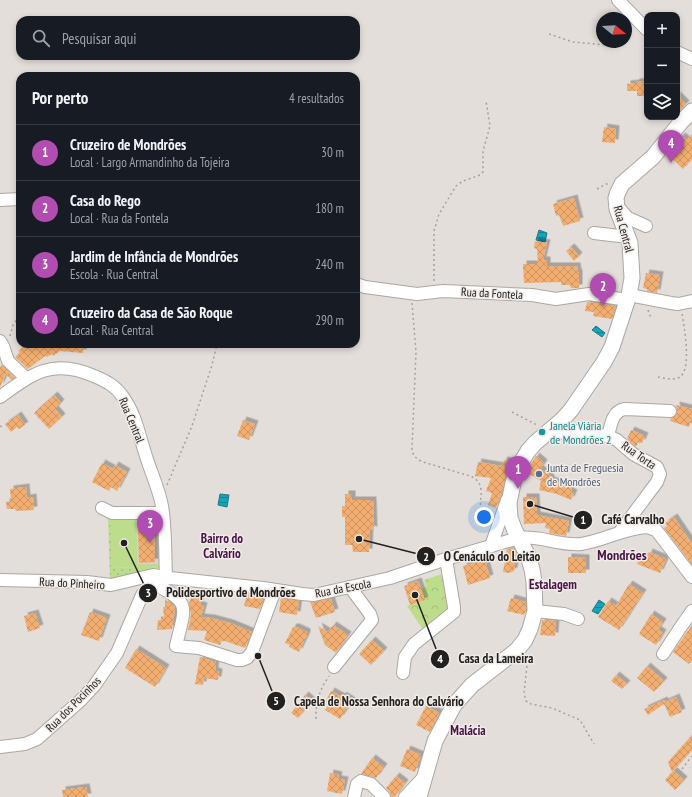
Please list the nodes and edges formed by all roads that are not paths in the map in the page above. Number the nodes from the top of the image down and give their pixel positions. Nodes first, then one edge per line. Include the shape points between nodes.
1 (618, 0) edge
2 (644, 27) edge
3 (680, 53) edge
4 (692, 59) edge
5 (692, 111) edge
6 (16, 199) edge
7 (0, 200) edge
8 (616, 205) junction
9 (646, 226) dead end
10 (594, 233) dead end
11 (628, 237) junction
12 (360, 285) edge
13 (628, 297) junction
14 (686, 302) edge
15 (2, 345) edge
16 (26, 378) junction
17 (0, 397) edge
18 (670, 411) dead end
19 (546, 434) junction
20 (608, 436) junction
21 (513, 483) junction
22 (102, 508) dead end
23 (162, 512) junction
24 (619, 534) junction
25 (519, 538) junction
26 (491, 546) junction
27 (446, 559) junction
28 (692, 577) edge
29 (166, 579) junction
30 (0, 580) edge
31 (152, 583) junction
32 (350, 587) junction
33 (275, 590) junction
34 (535, 611) junction
35 (692, 611) edge
36 (578, 619) dead end
37 (663, 654) dead end
38 (334, 667) road end
39 (403, 673) dead end
40 (0, 747) edge
41 (424, 777) junction
42 (354, 797) edge
43 (384, 797) edge
44 (405, 797) edge
45 (419, 797) edge

1 - 2 street
3 - 4 street
5 - 8 main road, Rua Central via 653,157 622,184
6 - 7 street
8 - 9 street via 628,218
8 - 11 main road, Rua Central
10 - 11 street
11 - 13 main road, Rua Central via 632,278
12 - 13 street, Rua da Fontela via 421,294 434,291 532,295 556,299 589,294
13 - 14 street, Rua da Fontela via 667,303
13 - 19 main road, Rua Central via 608,357 566,417
15 - 16 street via 8,361
16 - 17 street, Rua Central
16 - 23 street, Rua Central via 42,371 70,368 105,381 116,388 126,401 135,421 161,501
18 - 20 street via 622,409 614,415
19 - 20 street, Rua Torta via 579,431
19 - 21 main road, Rua Central via 525,455
20 - 24 street, Rua Torta via 655,466 660,472 657,482
21 - 25 main road via 509,513
21 - 26 street
22 - 23 street via 112,513
23 - 29 street, Rua Central
24 - 25 street via 576,544
24 - 28 street via 644,527 656,530
25 - 26 street, Rua da Escola
25 - 34 main road via 532,569
26 - 27 street, Rua da Escola
27 - 32 street, Rua da Escola via 390,578
27 - 39 street via 454,612 414,644 405,657
29 - 30 street, Rua do Pinheiro via 155,575 111,585
29 - 31 street
29 - 33 street, Rua da Escola via 189,579
31 - 33 street via 173,594 183,605 176,646 199,648 240,660 247,658 252,652
31 - 40 street, Rua dos Pocinhos via 139,600 116,653 94,686 37,739 26,744
32 - 33 street, Rua da Escola via 310,595
32 - 38 street via 372,620
34 - 36 street via 564,614
34 - 41 main road via 526,636 517,650 472,685 454,705 437,736
35 - 37 street
41 - 44 street
41 - 45 main road
42 - 43 street via 357,784 361,781 371,784

